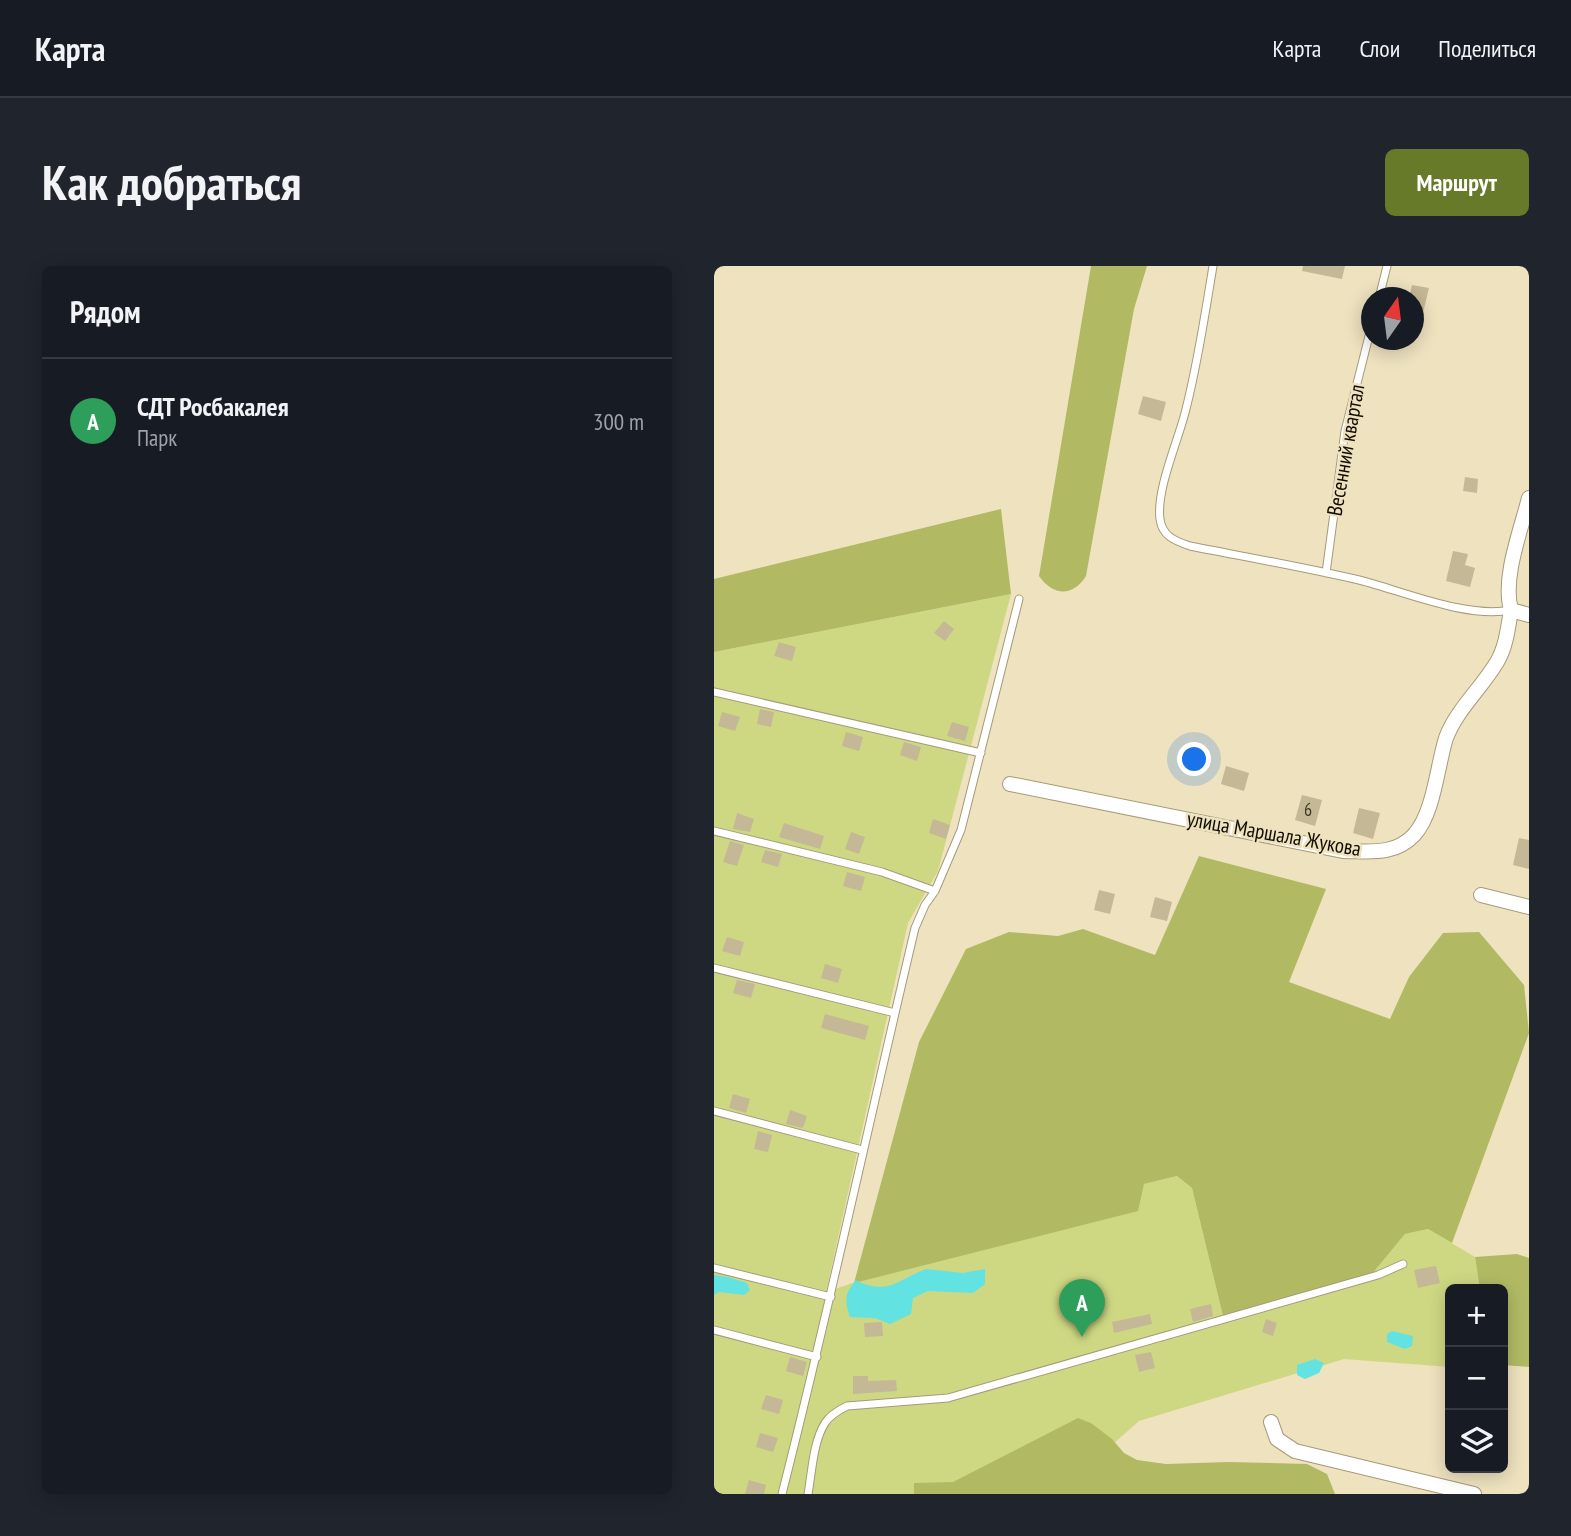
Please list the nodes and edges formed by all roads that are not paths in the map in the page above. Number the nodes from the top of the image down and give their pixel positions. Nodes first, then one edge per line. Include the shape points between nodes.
1 (1213, 266) edge
2 (1387, 266) edge
3 (1382, 287) edge
4 (1365, 350) edge
5 (1529, 498) edge
6 (1326, 573) junction
7 (1019, 599) dead end
8 (1511, 610) junction
9 (1529, 615) edge
10 (714, 692) edge
11 (981, 753) junction
12 (1010, 784) dead end
13 (714, 831) edge
14 (935, 891) junction
15 (1481, 895) dead end
16 (1529, 907) edge
17 (714, 968) edge
18 (895, 1013) junction
19 (714, 1111) edge
20 (862, 1150) junction
21 (1403, 1264) dead end
22 (714, 1268) edge
23 (831, 1297) junction
24 (714, 1330) edge
25 (817, 1357) junction
26 (1271, 1422) dead end
27 (782, 1494) edge
28 (808, 1494) edge
29 (1474, 1494) edge

1 - 6 lane via 1191,388 1161,499 1163,530 1173,540 1190,545
2 - 3 lane
4 - 6 lane, Весенний квартал via 1345,431
5 - 8 street, улица Маршала Жукова via 1513,566 1508,598
6 - 8 lane via 1462,608 1496,613
7 - 11 lane
8 - 9 street
8 - 12 street, улица Маршала Жукова via 1498,661 1447,737 1426,814 1413,835 1390,852 1343,851
10 - 11 lane
11 - 14 lane via 961,830
13 - 14 lane via 882,872
14 - 18 lane via 915,928
15 - 16 street
17 - 18 lane
18 - 20 lane
19 - 20 lane
20 - 23 lane
21 - 28 lane via 948,1398 847,1406 825,1423
22 - 23 lane
23 - 25 lane
24 - 25 lane
25 - 27 lane
26 - 29 street via 1277,1439 1295,1451

